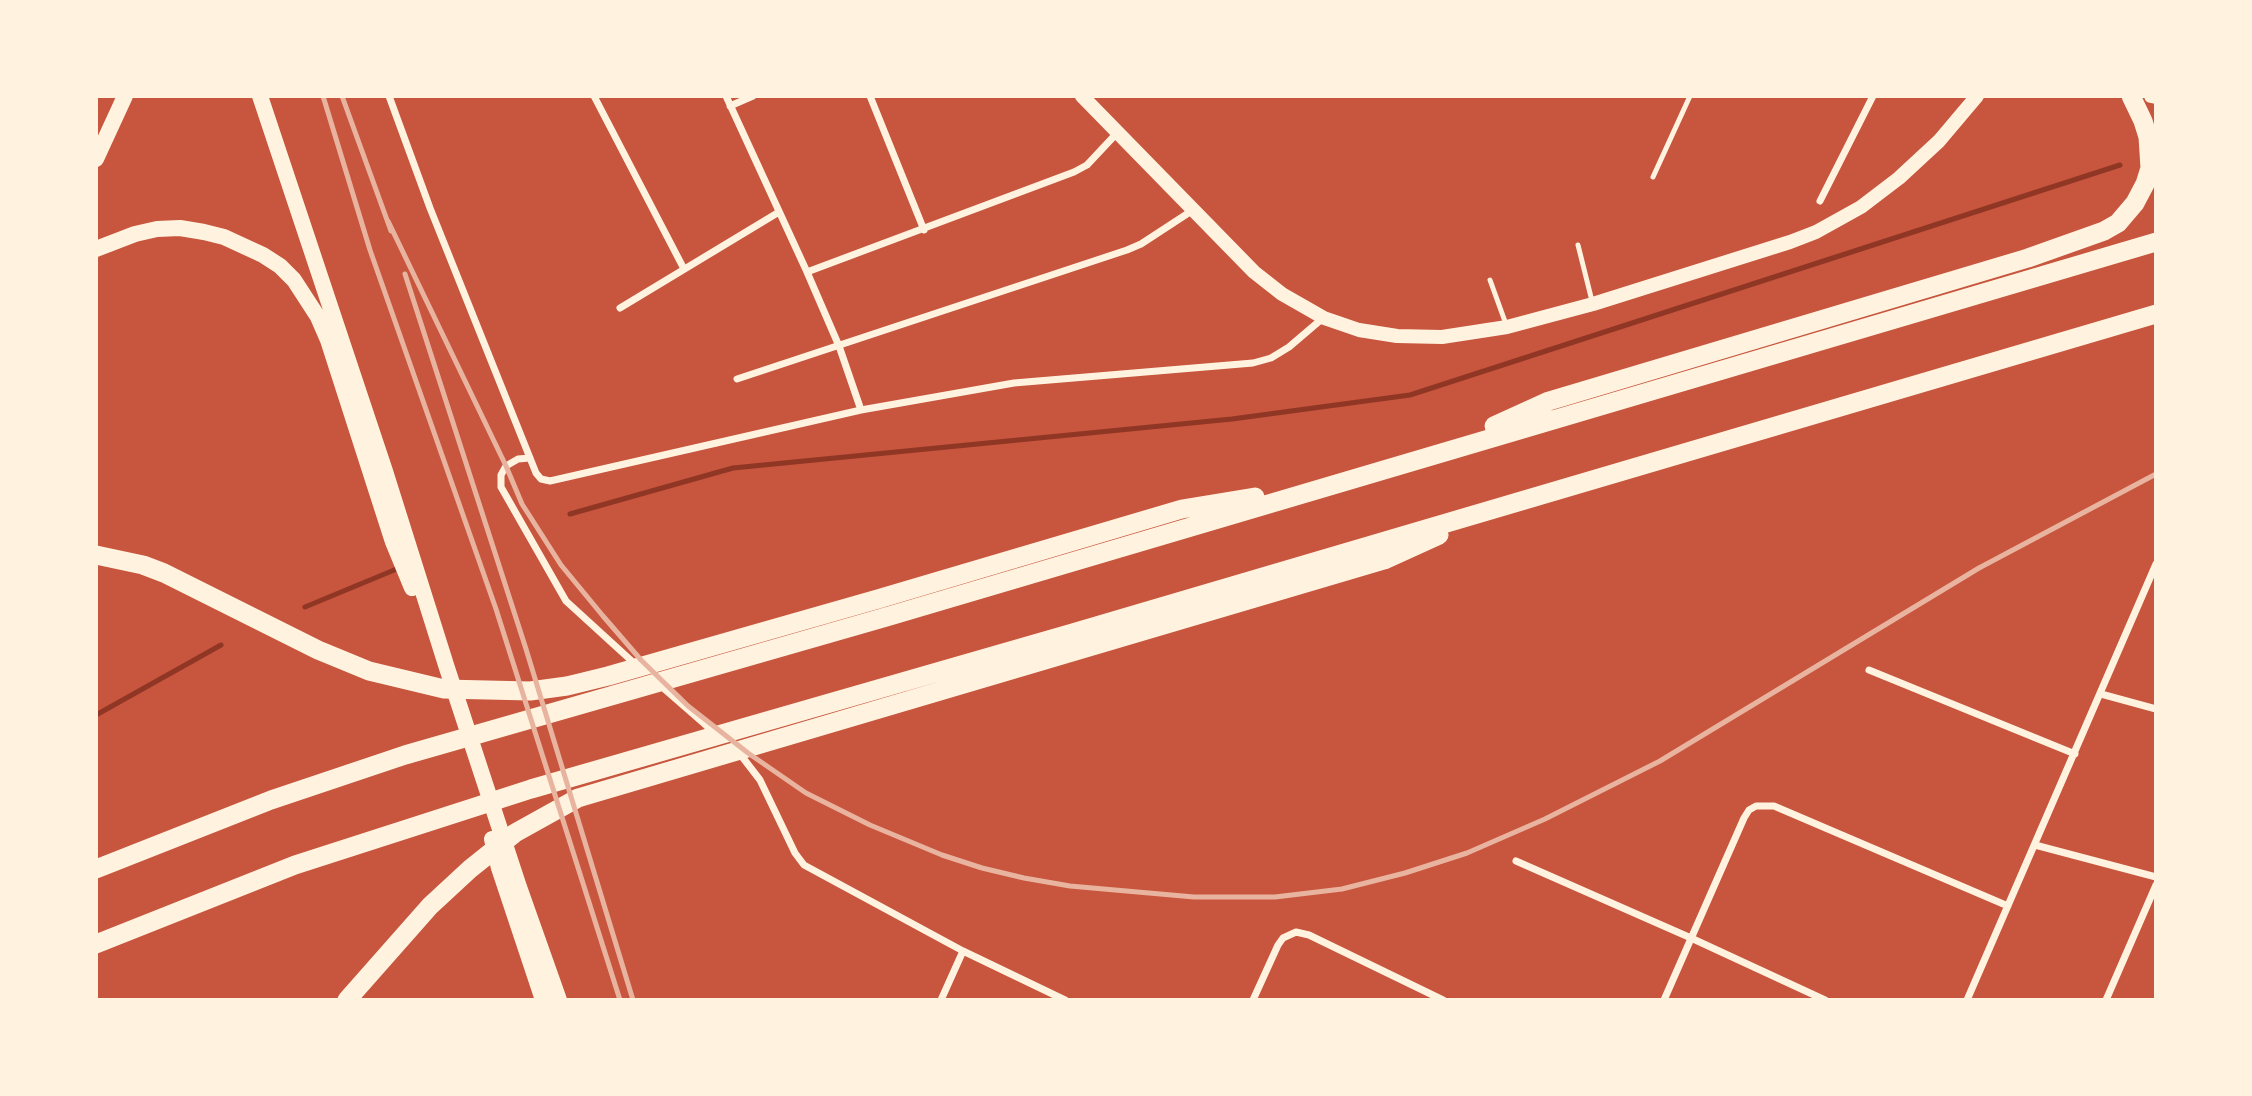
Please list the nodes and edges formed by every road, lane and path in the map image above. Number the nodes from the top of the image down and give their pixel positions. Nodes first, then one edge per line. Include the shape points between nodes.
1 (125, 96) edge
2 (260, 96) edge
3 (389, 96) edge
4 (594, 96) edge
5 (726, 96) edge
6 (753, 96) edge
7 (870, 96) edge
8 (1082, 96) edge
9 (1690, 96) edge
10 (1872, 96) edge
11 (1977, 96) edge
12 (2131, 96) edge
13 (2151, 96) edge
14 (2156, 97) edge
15 (730, 106) junction
16 (1117, 133) junction
17 (96, 159) edge
18 (1653, 177) dead end
19 (1820, 201) dead end
20 (1193, 210) junction
21 (779, 212) junction
22 (923, 230) junction
23 (2156, 242) edge
24 (1578, 244) dead end
25 (96, 249) edge
26 (684, 269) junction
27 (807, 272) junction
28 (1490, 280) dead end
29 (1593, 304) junction
30 (620, 308) dead end
31 (2156, 314) edge
32 (1324, 318) junction
33 (1507, 327) junction
34 (839, 346) junction
35 (737, 379) dead end
36 (861, 410) junction
37 (530, 458) junction
38 (1423, 458) junction
39 (96, 555) edge
40 (2156, 564) edge
41 (2154, 574) edge
42 (709, 658) junction
43 (447, 667) junction
44 (1869, 670) dead end
45 (2101, 694) junction
46 (2156, 709) edge
47 (462, 713) junction
48 (811, 719) junction
49 (2075, 754) junction
50 (2035, 845) junction
51 (1516, 861) dead end
52 (96, 869) edge
53 (2156, 877) edge
54 (2156, 885) edge
55 (2008, 906) junction
56 (1692, 938) junction
57 (96, 944) edge
58 (963, 951) junction
59 (347, 1000) edge
60 (544, 1000) edge
61 (559, 1000) edge
62 (941, 1000) edge
63 (1065, 1000) edge
64 (1253, 1000) edge
65 (1443, 1000) edge
66 (1664, 1000) edge
67 (1825, 1000) edge
68 (1967, 1000) edge
69 (2106, 1000) edge

1 - 17 main road
2 - 43 main road
3 - 37 street
4 - 26 street
5 - 15 street
6 - 15 street
7 - 22 street
8 - 16 main road
9 - 18 lane
10 - 19 street
11 - 29 main road via 1899,178 1840,219 1790,242
12 - 38 highway via 2148,137 2150,168 2135,203 2104,231 2028,258 1549,401
13 - 14 main road
15 - 21 street
16 - 20 main road
16 - 22 street via 1087,165 1074,172
20 - 32 main road via 1254,272 1282,295
20 - 34 street via 1127,250
21 - 26 street
21 - 27 street
22 - 27 street
23 - 38 highway
24 - 29 lane
25 - 43 main road via 135,234 180,228 225,237 263,255 294,280 328,340 393,542
26 - 30 street
27 - 34 street
28 - 33 lane
29 - 33 main road
31 - 48 highway via 1500,507 1384,560
32 - 33 main road via 1397,336 1442,337
32 - 36 street via 1289,347 1253,363 1014,383
34 - 35 street
34 - 36 street
36 - 37 street via 550,481 541,479
37 - 58 street via 506,466 501,487 566,601 750,765 804,865
38 - 42 highway
39 - 42 highway via 164,573 318,650 369,670 444,689 530,691
40 - 41 street
41 - 45 street
42 - 52 highway via 271,800
43 - 47 main road
44 - 49 street
45 - 46 street
45 - 49 street
47 - 60 main road via 499,868
47 - 61 main road
48 - 57 highway via 531,789 425,822 295,865
48 - 59 highway via 567,803 515,833 430,906
49 - 50 street
50 - 53 street
50 - 55 street
51 - 56 street
54 - 69 street
55 - 56 street via 1765,804 1749,810 1744,818
55 - 68 street
56 - 66 street
56 - 67 street
58 - 62 street
58 - 63 street
64 - 65 street via 1283,938 1296,932

